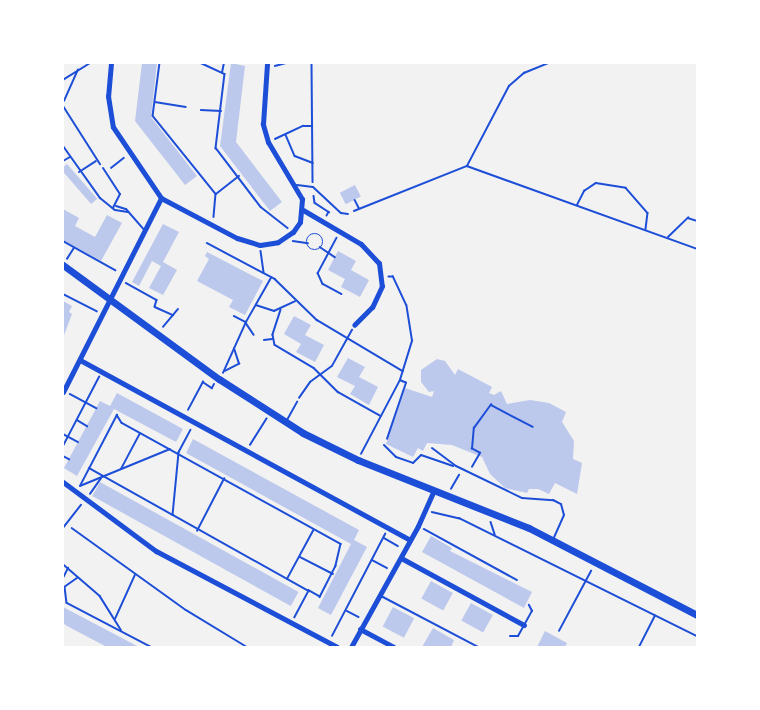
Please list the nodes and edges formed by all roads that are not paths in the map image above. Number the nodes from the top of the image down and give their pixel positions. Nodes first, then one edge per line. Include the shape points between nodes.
1 (111, 63) edge
2 (267, 64) edge
3 (63, 104) edge
4 (63, 146) edge
5 (70, 158) junction
6 (63, 161) edge
7 (103, 168) dead end
8 (79, 172) junction
9 (297, 186) junction
10 (161, 198) junction
11 (114, 208) junction
12 (303, 210) junction
13 (348, 214) road end
14 (145, 231) junction
15 (63, 265) edge
16 (111, 299) junction
17 (354, 325) road end
18 (80, 360) junction
19 (63, 391) edge
20 (297, 402) dead end
21 (286, 423) junction
22 (384, 445) road end
23 (432, 448) dead end
24 (456, 466) junction
25 (63, 482) edge
26 (434, 490) junction
27 (410, 540) junction
28 (553, 540) junction
29 (401, 558) junction
30 (378, 594) junction
31 (529, 605) dead end
32 (697, 615) edge
33 (524, 625) junction
34 (360, 629) junction
35 (510, 636) dead end
36 (337, 647) edge
37 (351, 647) edge
38 (394, 647) edge
39 (478, 647) edge

1 - 10 street via 108,96 112,127
2 - 9 street via 262,110 268,142
3 - 8 lane via 98,162
4 - 5 lane
5 - 6 lane
5 - 8 lane
7 - 11 lane via 120,194
8 - 11 lane
9 - 12 street
9 - 13 lane via 313,187 341,213
10 - 12 street via 260,245 291,234
10 - 14 street
11 - 14 lane via 117,205 129,212
12 - 17 street via 371,252 383,278 372,307
14 - 16 street
15 - 16 street
16 - 18 street
16 - 21 street
18 - 19 street
18 - 27 street
20 - 21 lane
21 - 26 street via 358,460
22 - 24 lane via 396,457 413,463 421,455
23 - 24 lane
24 - 28 lane via 522,498 561,504 564,515
25 - 36 street via 156,551
26 - 27 street
26 - 28 street
27 - 29 street
28 - 32 street
29 - 30 street
29 - 33 street
30 - 34 street
30 - 39 lane
31 - 33 lane via 532,611
33 - 35 lane via 518,636
34 - 37 street
34 - 38 street

